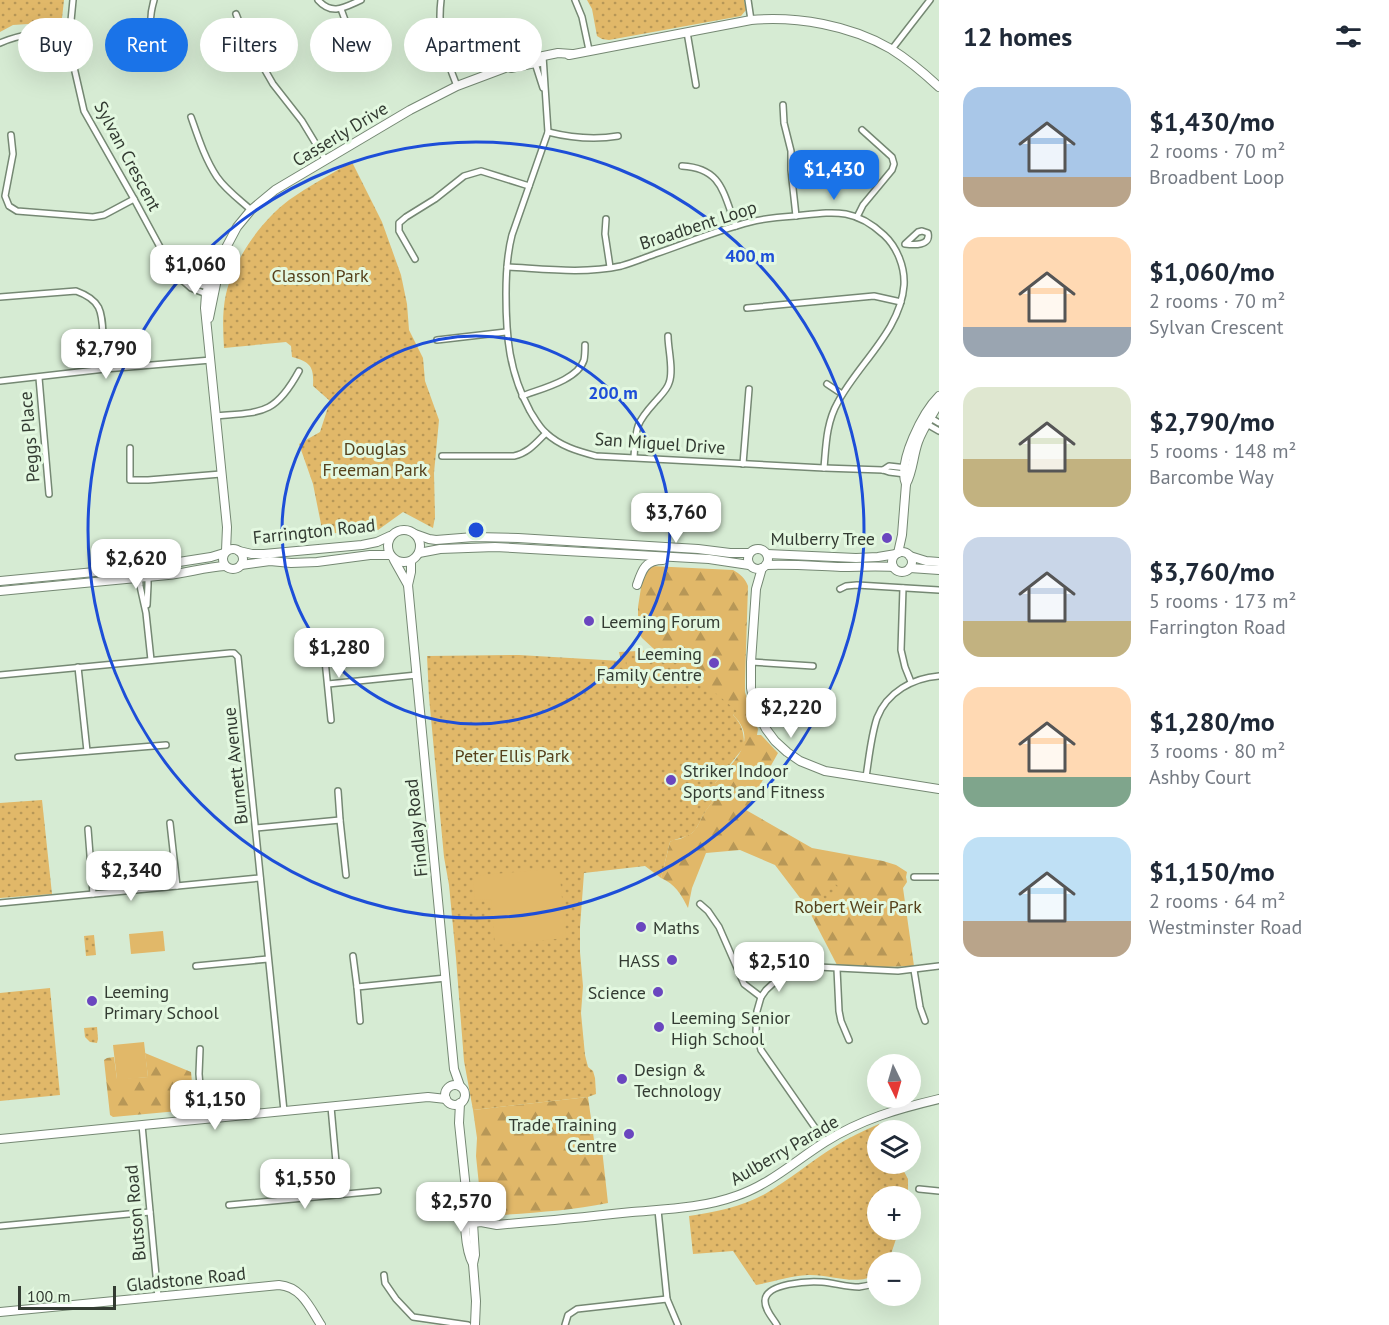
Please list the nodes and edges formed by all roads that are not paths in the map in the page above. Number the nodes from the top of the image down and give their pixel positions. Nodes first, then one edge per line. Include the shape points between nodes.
1 (74, 0) edge
2 (153, 0) edge
3 (318, 0) edge
4 (361, 0) edge
5 (441, 0) edge
6 (575, 0) edge
7 (748, 0) edge
8 (930, 0) edge
9 (341, 9) junction
10 (236, 14) dead end
11 (72, 18) edge
12 (151, 18) edge
13 (344, 18) edge
14 (751, 20) junction
15 (687, 32) junction
16 (18, 36) edge
17 (0, 43) edge
18 (892, 49) junction
19 (588, 50) junction
20 (544, 59) joint
21 (76, 72) edge
22 (495, 72) edge
23 (539, 72) edge
24 (696, 85) dead end
25 (458, 86) junction
26 (939, 87) edge
27 (545, 92) junction
28 (783, 105) dead end
29 (191, 117) dead end
30 (862, 130) dead end
31 (548, 132) junction
32 (11, 135) dead end
33 (618, 136) dead end
34 (326, 159) junction
35 (681, 166) dead end
36 (529, 186) junction
37 (134, 199) junction
38 (251, 210) junction
39 (796, 216) junction
40 (857, 217) junction
41 (606, 219) dead end
42 (736, 226) junction
43 (906, 244) dead end
44 (895, 249) junction
45 (415, 259) dead end
46 (507, 267) junction
47 (610, 267) junction
48 (211, 291) junction
49 (0, 297) edge
50 (901, 302) junction
51 (747, 308) dead end
52 (506, 332) junction
53 (668, 336) dead end
54 (437, 340) dead end
55 (585, 345) dead end
56 (211, 360) junction
57 (105, 369) junction
58 (299, 371) dead end
59 (39, 378) junction
60 (0, 381) edge
61 (826, 384) dead end
62 (749, 389) dead end
63 (843, 394) junction
64 (522, 396) junction
65 (939, 396) edge
66 (939, 403) edge
67 (216, 416) junction
68 (926, 419) junction
69 (939, 423) edge
70 (939, 430) edge
71 (546, 433) junction
72 (130, 448) dead end
73 (442, 456) dead end
74 (634, 457) junction
75 (743, 464) junction
76 (824, 468) junction
77 (907, 471) junction
78 (221, 474) junction
79 (49, 494) dead end
80 (227, 527) junction
81 (415, 534) junction
82 (902, 535) junction
83 (390, 536) junction
84 (238, 550) junction
85 (225, 552) junction
86 (419, 553) junction
87 (749, 553) junction
88 (767, 554) junction
89 (897, 554) junction
90 (909, 555) junction
91 (392, 557) junction
92 (709, 558) junction
93 (411, 561) junction
94 (939, 562) edge
95 (241, 565) junction
96 (225, 566) junction
97 (750, 566) junction
98 (143, 567) junction
99 (764, 567) junction
100 (893, 567) junction
101 (910, 568) junction
102 (939, 570) edge
103 (144, 577) junction
104 (0, 581) edge
105 (408, 585) junction
106 (637, 585) dead end
107 (903, 588) junction
108 (756, 589) junction
109 (840, 589) dead end
110 (939, 590) edge
111 (0, 591) edge
112 (323, 640) dead end
113 (151, 660) junction
114 (752, 662) junction
115 (813, 666) dead end
116 (78, 667) junction
117 (0, 675) edge
118 (417, 675) junction
119 (939, 676) edge
120 (912, 682) junction
121 (328, 684) junction
122 (331, 720) dead end
123 (166, 745) dead end
124 (87, 751) junction
125 (18, 757) dead end
126 (866, 777) junction
127 (939, 789) edge
128 (338, 791) dead end
129 (340, 820) junction
130 (170, 823) dead end
131 (256, 828) junction
132 (88, 830) dead end
133 (346, 875) dead end
134 (939, 877) edge
135 (260, 878) junction
136 (914, 878) dead end
137 (177, 886) junction
138 (93, 894) junction
139 (0, 903) edge
140 (700, 904) dead end
141 (353, 956) dead end
142 (268, 959) junction
143 (196, 966) dead end
144 (939, 966) edge
145 (837, 969) junction
146 (914, 970) junction
147 (446, 978) junction
148 (357, 987) junction
149 (761, 997) junction
150 (360, 1021) dead end
151 (925, 1021) dead end
152 (849, 1040) dead end
153 (200, 1048) dead end
154 (454, 1069) junction
155 (460, 1086) junction
156 (448, 1095) junction
157 (939, 1099) edge
158 (460, 1103) junction
159 (331, 1107) junction
160 (284, 1111) junction
161 (202, 1119) junction
162 (459, 1123) junction
163 (142, 1125) junction
164 (0, 1139) edge
165 (825, 1142) junction
166 (921, 1189) edge
167 (378, 1191) dead end
168 (939, 1191) edge
169 (339, 1194) junction
170 (229, 1205) dead end
171 (658, 1210) junction
172 (150, 1212) junction
173 (0, 1226) edge
174 (470, 1227) junction
175 (384, 1275) dead end
176 (867, 1286) edge
177 (158, 1297) junction
178 (667, 1299) junction
179 (0, 1312) edge
180 (321, 1325) edge
181 (468, 1325) edge
182 (475, 1325) edge
183 (565, 1325) edge
184 (678, 1325) edge
185 (777, 1325) edge

1 - 11 street, Sylvan Crescent
2 - 12 street
3 - 9 street via 323,6
4 - 9 street
5 - 25 street via 442,42
6 - 19 street
7 - 14 street
8 - 18 street
9 - 13 street
10 - 34 street via 273,84
14 - 15 main road, Casserly Drive
14 - 18 main road, Casserly Drive via 815,22
15 - 19 main road, Casserly Drive
15 - 24 street
16 - 17 street
18 - 26 main road, Casserly Drive
19 - 20 main road, Casserly Drive
20 - 27 street, San Miguel Drive
21 - 37 street, Sylvan Crescent via 84,111
22 - 25 main road, Casserly Drive
23 - 27 street, San Miguel Drive
25 - 34 main road, Casserly Drive
27 - 31 street, San Miguel Drive
28 - 39 street
29 - 38 street via 217,177
30 - 40 street via 892,157 894,164
31 - 33 street via 601,139
31 - 36 street, San Miguel Drive
32 - 37 street via 13,154 5,196 9,206 17,211 93,217
34 - 38 main road, Casserly Drive via 275,190
35 - 42 street via 695,166 715,178
36 - 45 street via 482,171 454,182 399,223 399,231
36 - 46 street, San Miguel Drive via 512,235
37 - 48 street, Sylvan Crescent via 174,273 191,288
38 - 48 main road, Casserly Drive via 219,261
39 - 40 street, Broadbent Loop via 837,212
39 - 42 street, Broadbent Loop
40 - 44 street, Broadbent Loop via 878,229
41 - 47 street
42 - 47 street, Broadbent Loop
43 - 44 street
44 - 50 street, Broadbent Loop via 904,276
46 - 47 street, Broadbent Loop via 578,271
46 - 52 street, San Miguel Drive
48 - 56 main road, Casserly Drive
49 - 57 street via 76,291 88,295 103,318
50 - 51 street via 874,296
50 - 63 street, Broadbent Loop via 887,332
52 - 54 street
52 - 64 street, San Miguel Drive
53 - 74 street via 670,381 642,416 635,431
55 - 64 street via 584,360 577,372
56 - 57 street
56 - 67 main road, Casserly Drive
57 - 59 street
58 - 67 street via 273,406
59 - 60 street
59 - 79 street, Peggs Place
61 - 63 street
62 - 75 street
63 - 76 street, Broadbent Loop via 829,424
64 - 71 street, San Miguel Drive
65 - 68 main road
66 - 68 main road
67 - 78 main road, Casserly Drive
68 - 69 street
68 - 70 street
68 - 77 main road via 912,440
71 - 73 street via 528,451 514,456
71 - 74 street, San Miguel Drive via 578,452
72 - 78 street via 130,480
74 - 75 street, San Miguel Drive
75 - 76 street, San Miguel Drive
76 - 77 street, San Miguel Drive
77 - 82 main road via 903,477 906,484
78 - 80 main road, Casserly Drive
80 - 84 main road, Casserly Drive
80 - 85 main road, Casserly Drive
81 - 83 main road via 405,530
81 - 86 main road via 420,543
81 - 87 main road via 430,540 518,538
82 - 89 main road
82 - 90 main road
83 - 84 main road, Farrington Road via 362,545 264,554
83 - 91 main road via 387,546
84 - 85 main road
84 - 95 main road via 243,556
85 - 96 main road
85 - 98 main road
86 - 92 main road via 495,547
86 - 93 main road
87 - 88 main road via 757,548
87 - 97 main road
88 - 89 main road via 856,558
88 - 99 main road
89 - 90 main road
89 - 100 main road
90 - 94 main road
90 - 101 main road
91 - 93 main road via 402,563
91 - 95 main road, Farrington Road via 370,555
91 - 105 main road, Findlay Road
92 - 97 main road
92 - 106 main road via 698,562 651,561 641,571
93 - 105 main road, Findlay Road
95 - 96 main road via 233,569
96 - 103 main road
97 - 99 main road
97 - 108 main road
98 - 103 street
98 - 104 main road
99 - 100 main road
99 - 108 main road
100 - 101 main road via 901,572
101 - 102 main road
103 - 111 main road
103 - 113 street via 148,585 146,613
105 - 118 main road, Findlay Road
107 - 109 street via 857,585
107 - 110 street
107 - 120 street via 901,650
108 - 114 main road
112 - 121 street
113 - 116 street, Burnett Avenue
113 - 131 street, Burnett Avenue via 230,653 238,657
114 - 115 street
114 - 126 main road via 754,702 766,729 781,747 816,768
116 - 117 street, Burnett Avenue
116 - 124 street
118 - 121 street
118 - 147 main road, Findlay Road
119 - 120 street
120 - 126 street via 881,710
121 - 122 street
123 - 124 street
124 - 125 street
126 - 127 main road
128 - 129 street
129 - 131 street
129 - 133 street
130 - 137 street
131 - 135 street, Burnett Avenue
132 - 138 street
134 - 136 street
135 - 137 street
135 - 142 street, Burnett Avenue
137 - 138 street
138 - 139 street
140 - 149 street via 715,921 744,984
141 - 148 street
142 - 143 street
142 - 160 street, Burnett Avenue
144 - 146 street
145 - 146 street
145 - 149 street via 793,970
145 - 152 street via 839,1011
146 - 151 street
147 - 148 street
147 - 154 main road, Findlay Road
148 - 150 street
149 - 165 street via 756,1031 761,1050
153 - 161 street
154 - 155 main road, Findlay Road
154 - 156 main road, Findlay Road
155 - 156 main road via 454,1085
155 - 158 main road via 464,1091
156 - 158 main road via 455,1104
156 - 159 main road
156 - 162 main road
157 - 165 main road, Aulberry Parade via 864,1121
158 - 162 main road
159 - 160 main road
159 - 169 street
160 - 161 main road
161 - 163 main road
162 - 174 main road via 467,1199 472,1207
163 - 164 main road
163 - 172 street, Butson Road
165 - 171 main road, Aulberry Parade via 756,1188 697,1206
166 - 168 street
167 - 169 street
169 - 170 street
171 - 174 main road, Aulberry Parade via 498,1225 481,1222
171 - 178 street
172 - 173 street
172 - 177 street, Butson Road
174 - 182 main road via 476,1256
175 - 181 street via 385,1283 412,1317
176 - 185 street via 808,1282 776,1288 768,1292 765,1302
177 - 179 main road, Gladstone Road
177 - 180 main road, Gladstone Road via 285,1286 302,1296
178 - 183 street via 577,1309 568,1315
178 - 184 street

